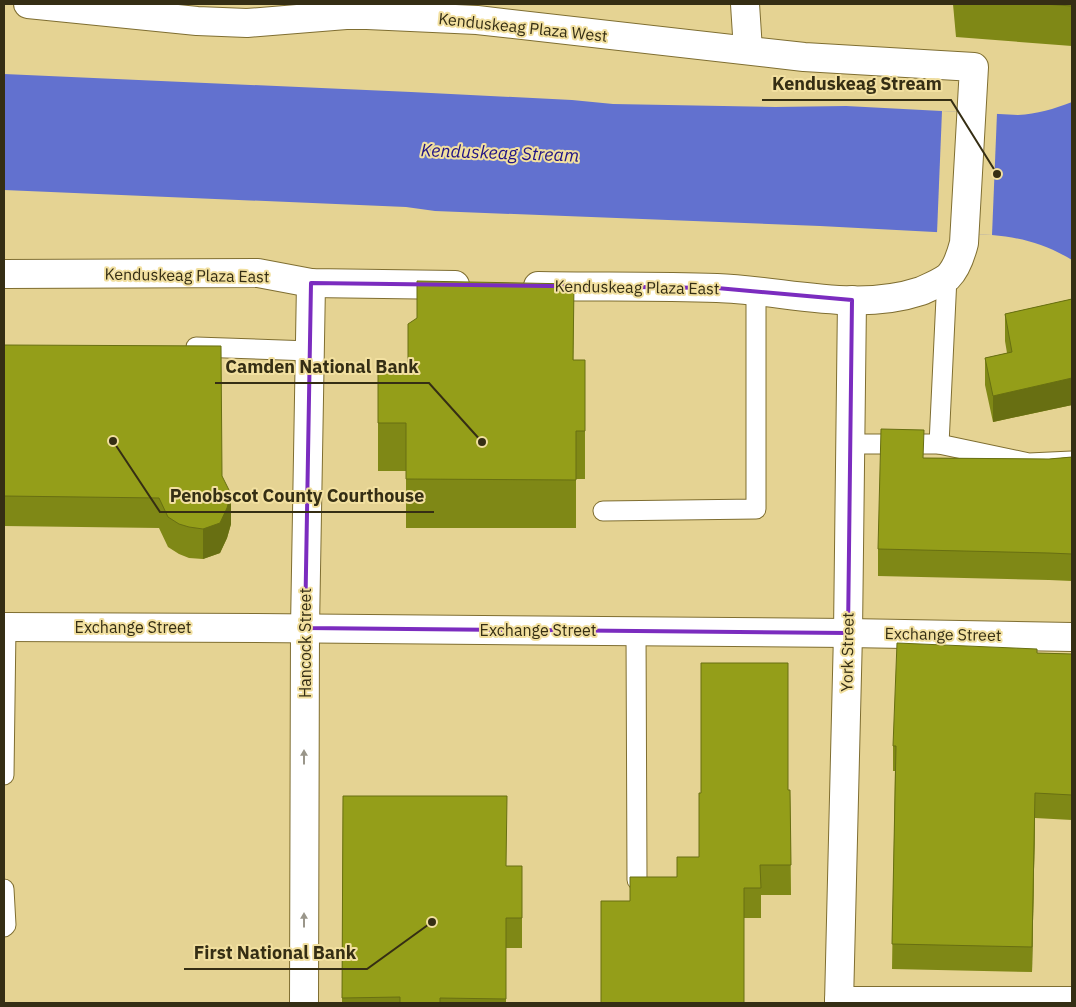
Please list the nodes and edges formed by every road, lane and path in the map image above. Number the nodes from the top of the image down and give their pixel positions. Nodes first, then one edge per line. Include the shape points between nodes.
1 (28, 4) edge
2 (745, 4) edge
3 (280, 12) edge
4 (748, 50) junction
5 (971, 112) joint
6 (4, 274) edge
7 (947, 277) junction
8 (311, 283) junction
9 (478, 285) edge
10 (518, 286) edge
11 (756, 291) junction
12 (852, 300) junction
13 (179, 348) edge
14 (310, 351) junction
15 (850, 444) junction
16 (939, 444) junction
17 (1072, 461) edge
18 (603, 511) dead end
19 (5, 627) edge
20 (305, 628) junction
21 (636, 631) junction
22 (848, 633) junction
23 (1072, 637) edge
24 (4, 775) edge
25 (637, 880) edge
26 (4, 889) edge
27 (4, 927) edge
28 (1072, 1001) edge
29 (839, 1002) edge
30 (304, 1003) edge

1 - 3 street, Kenduskeag Plaza West via 247,23
2 - 4 street
3 - 4 street, Kenduskeag Plaza West via 477,20
4 - 5 street, Kenduskeag Plaza West via 974,67
5 - 7 street, Kenduskeag Plaza East via 965,234 962,252
6 - 8 street, Kenduskeag Plaza East via 258,273
7 - 12 street, Kenduskeag Plaza East via 928,288 902,296
7 - 16 lane
8 - 9 street, Kenduskeag Plaza East
8 - 14 street, Hancock Street
10 - 11 street, Kenduskeag Plaza East
11 - 12 street, Kenduskeag Plaza East
11 - 18 lane via 756,509
12 - 15 street, York Street
13 - 14 lane
14 - 20 street, Hancock Street
15 - 16 lane
15 - 22 street, York Street
16 - 17 lane via 1029,463
19 - 20 street, Exchange Street
19 - 24 lane
20 - 21 street, Exchange Street
30 -> 20 street, Hancock Street
21 - 22 street, Exchange Street
21 - 25 lane
22 - 23 street, Exchange Street
22 - 29 street, York Street
26 - 27 lane
28 - 29 street

